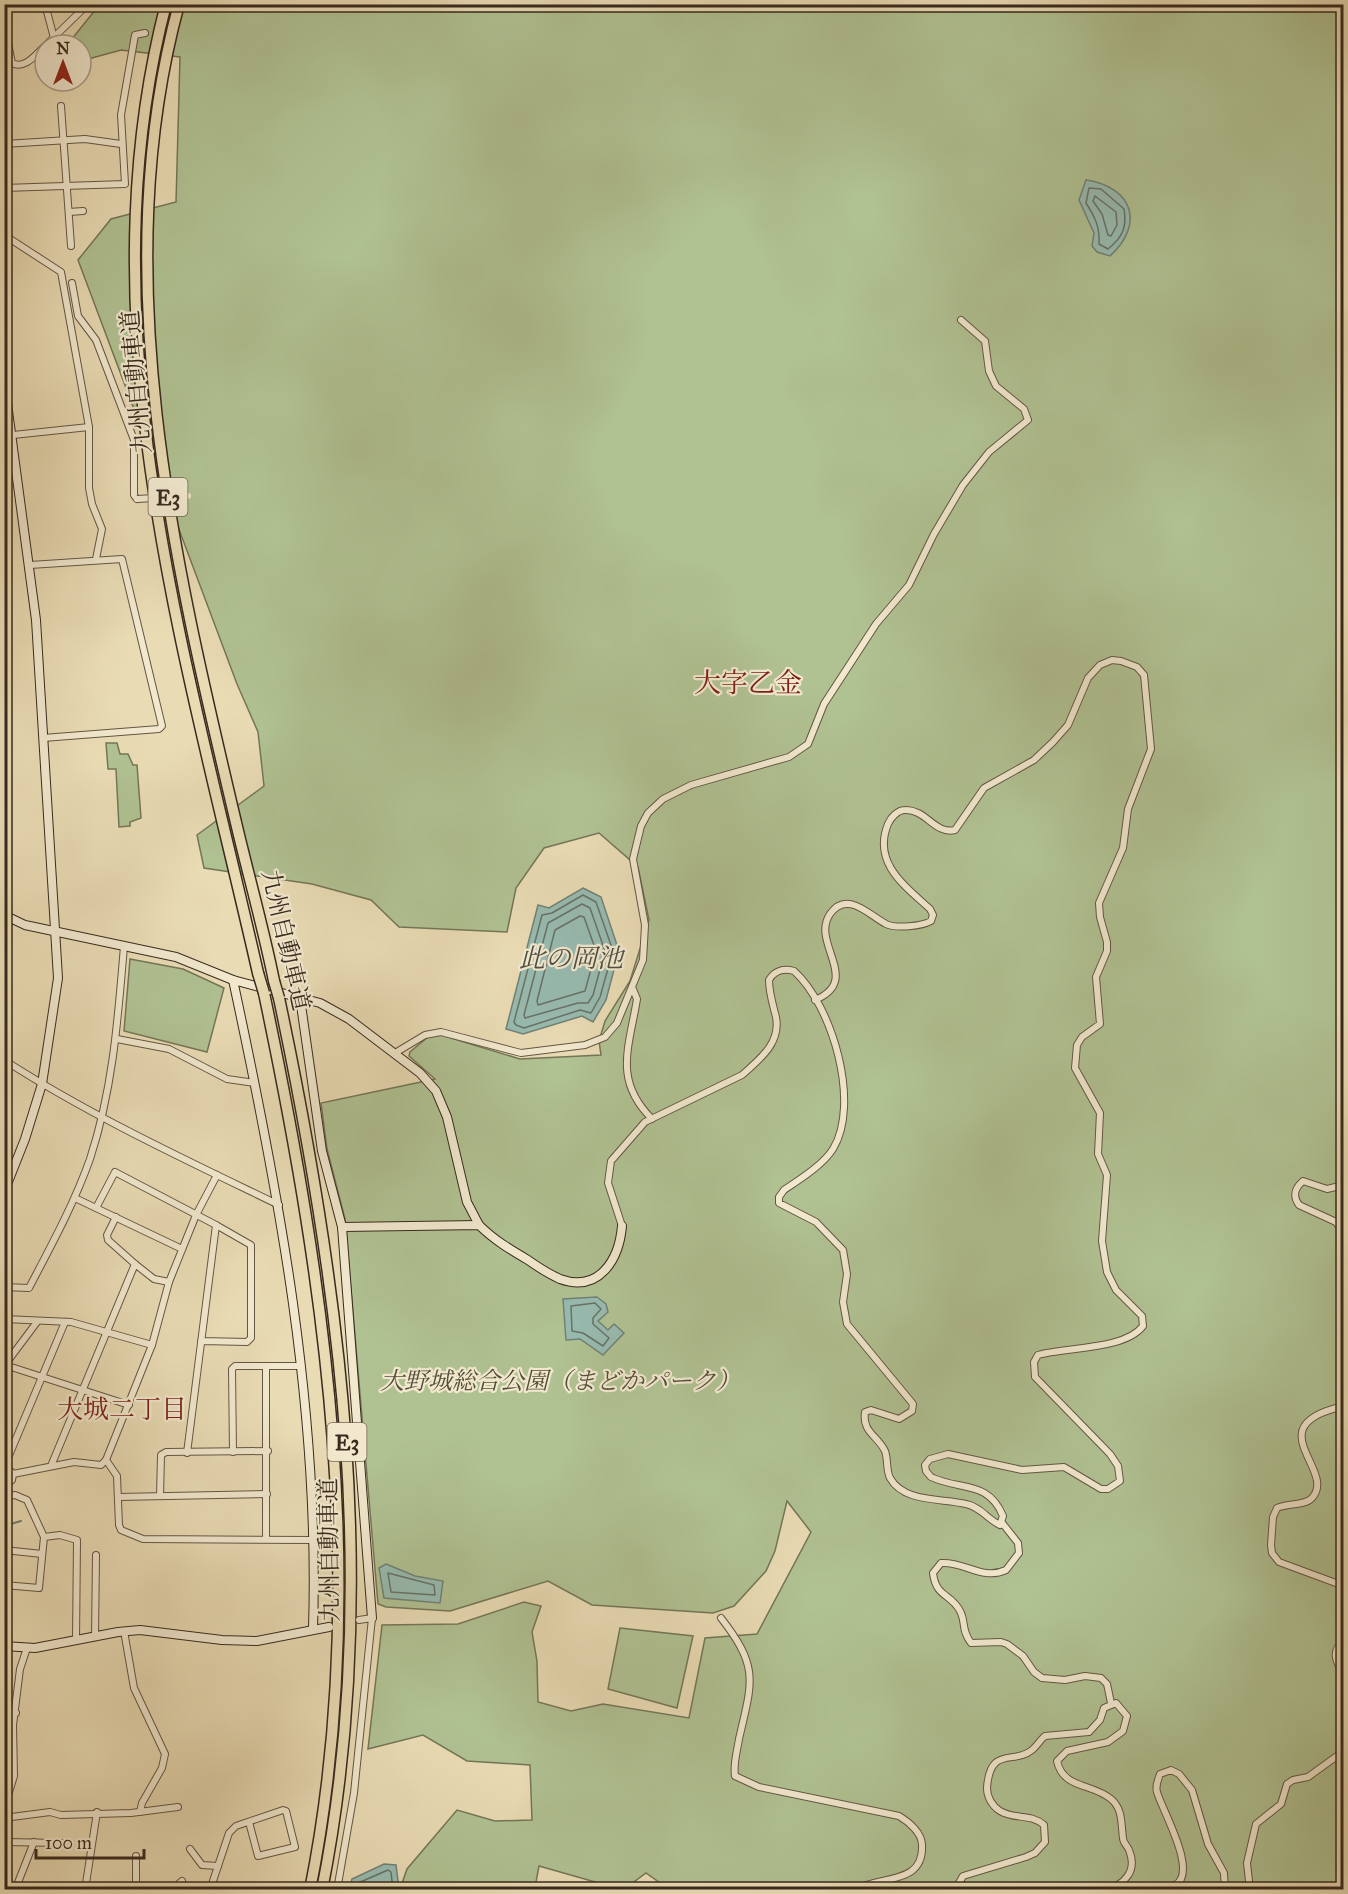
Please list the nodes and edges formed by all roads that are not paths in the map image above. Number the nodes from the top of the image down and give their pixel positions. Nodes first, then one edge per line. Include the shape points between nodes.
1 (45, 4) edge
2 (88, 4) edge
3 (166, 4) edge
4 (179, 4) edge
5 (4, 24) edge
6 (53, 33) edge
7 (59, 33) edge
8 (145, 33) dead end
9 (33, 56) edge
10 (61, 106) dead end
11 (64, 141) junction
12 (4, 144) edge
13 (121, 144) junction
14 (68, 187) junction
15 (4, 188) edge
16 (83, 211) dead end
17 (69, 212) junction
18 (4, 235) edge
19 (71, 246) dead end
20 (72, 283) dead end
21 (961, 320) dead end
22 (4, 381) edge
23 (89, 427) junction
24 (9, 435) edge
25 (188, 496) dead end
26 (96, 559) junction
27 (30, 565) junction
28 (43, 738) junction
29 (7, 917) edge
30 (57, 932) junction
31 (4, 938) edge
32 (124, 946) junction
33 (233, 980) junction
34 (632, 987) junction
35 (300, 998) junction
36 (815, 1000) junction
37 (117, 1039) junction
38 (395, 1053) junction
39 (4, 1060) edge
40 (255, 1083) junction
41 (42, 1084) junction
42 (102, 1116) junction
43 (652, 1119) junction
44 (217, 1175) junction
45 (1344, 1185) edge
46 (4, 1191) edge
47 (75, 1198) junction
48 (279, 1205) junction
49 (96, 1208) junction
50 (196, 1215) junction
51 (116, 1217) junction
52 (216, 1225) junction
53 (480, 1225) junction
54 (342, 1227) junction
55 (622, 1227) joint
56 (1344, 1234) edge
57 (182, 1249) junction
58 (135, 1264) junction
59 (169, 1282) junction
60 (4, 1287) edge
61 (4, 1319) edge
62 (37, 1322) junction
63 (65, 1322) junction
64 (106, 1332) junction
65 (201, 1341) junction
66 (152, 1345) junction
67 (5, 1366) edge
68 (266, 1366) junction
69 (301, 1366) junction
70 (44, 1379) junction
71 (82, 1391) junction
72 (129, 1404) junction
73 (1344, 1406) edge
74 (268, 1451) junction
75 (233, 1452) junction
76 (187, 1453) junction
77 (106, 1460) junction
78 (5, 1464) edge
79 (51, 1466) junction
80 (13, 1473) junction
81 (4, 1485) edge
82 (267, 1494) junction
83 (160, 1496) junction
84 (4, 1497) edge
85 (118, 1497) junction
86 (1003, 1524) junction
87 (44, 1537) junction
88 (266, 1539) junction
89 (313, 1540) junction
90 (4, 1550) edge
91 (42, 1554) junction
92 (96, 1555) dead end
93 (4, 1585) edge
94 (1344, 1586) edge
95 (372, 1617) junction
96 (721, 1618) dead end
97 (359, 1620) dead end
98 (329, 1627) dead end
99 (313, 1629) junction
100 (124, 1631) junction
101 (95, 1637) junction
102 (1344, 1641) edge
103 (76, 1642) junction
104 (4, 1646) edge
105 (27, 1648) junction
106 (1344, 1673) edge
107 (1111, 1703) junction
108 (4, 1711) edge
109 (16, 1713) junction
110 (1344, 1751) edge
111 (178, 1807) dead end
112 (4, 1808) edge
113 (97, 1812) junction
114 (140, 1812) junction
115 (4, 1818) edge
116 (249, 1822) junction
117 (4, 1842) edge
118 (34, 1842) junction
119 (63, 1843) dead end
120 (190, 1849) dead end
121 (136, 1856) dead end
122 (218, 1866) junction
123 (182, 1881) dead end
124 (15, 1890) edge
125 (85, 1890) edge
126 (136, 1890) edge
127 (172, 1890) edge
128 (210, 1890) edge
129 (310, 1890) edge
130 (322, 1890) edge
131 (337, 1890) edge
132 (854, 1890) edge
133 (955, 1890) edge
134 (1104, 1890) edge
135 (1148, 1890) edge
136 (1225, 1890) edge
137 (1250, 1890) edge

1 - 6 street
2 - 7 street
3 - 129 highway, 九州自動車道 / E3, bridge via 148,86 138,182 136,294 142,386 176,620 285,1093 313,1253 336,1470 336,1707
4 - 130 highway, 九州自動車道 / E3, bridge via 162,87 151,183 149,294 156,395 187,600 279,998 325,1251 342,1385 351,1501 353,1568 347,1729
5 - 9 street via 12,63 24,65
8 - 13 street via 135,35 121,115
10 - 11 street
11 - 12 street
11 - 13 street via 85,139
11 - 14 street
13 - 14 street via 125,184
14 - 15 street
14 - 17 street
16 - 17 street
17 - 19 street
18 - 23 street via 62,272
20 - 25 street, bridge via 78,316 96,340 134,440 136,499
21 - 34 street via 985,341 989,371 996,386 1024,409 1028,420 989,452 963,485 909,585 876,624 824,704 808,744 789,757 692,785 663,799 648,813 633,859 643,906 645,940 643,960
22 - 24 street
23 - 24 street
23 - 26 street via 92,504 102,529
24 - 27 street
26 - 27 street
26 - 28 street via 120,557 123,561 162,728
27 - 28 street
28 - 30 street
29 - 30 street
29 - 31 street
30 - 32 street
30 - 41 street via 58,978
32 - 33 street via 176,957
32 - 37 street
33 - 35 street
33 - 40 street
34 - 38 street via 617,1023 596,1042 521,1053 441,1032 425,1035
34 - 43 street via 637,999 627,1080 637,1104
35 - 38 street via 341,1014
35 - 54 street via 322,1151
36 - 43 street via 794,970 772,974 769,980 776,1020 774,1042 742,1075
36 - 86 street via 838,1056 844,1114 832,1150 784,1190 779,1203 816,1222 843,1250 847,1274 844,1318 913,1404 912,1411 899,1419 871,1410 865,1412 870,1436 885,1452 889,1477 900,1489 920,1497 982,1509 992,1521
36 - 86 street via 830,994 834,986 827,924 830,915 841,906 859,906 888,925 931,921 930,909 888,867 885,840 894,815 913,811 944,831 955,830 984,788 1034,760 1068,725 1088,678 1100,664 1112,660 1137,667 1144,675 1151,749 1128,809 1123,849 1099,903 1107,942 1096,977 1100,1024 1082,1037 1075,1068 1100,1113 1098,1154 1107,1175 1102,1241 1107,1272 1116,1290 1142,1316 1143,1326 1131,1336 1073,1351 1038,1355 1033,1370 1035,1377 1110,1454 1121,1477 1114,1486 1101,1489 1064,1467 1022,1470 948,1454 930,1459 925,1465 931,1477 984,1491 993,1498
37 - 40 street via 169,1049 227,1079
37 - 42 street
38 - 53 street via 428,1081 442,1104 467,1202
39 - 41 street
40 - 48 street
41 - 42 street
41 - 46 street
42 - 44 street
42 - 47 street
43 - 55 street via 611,1161 608,1172 612,1202
44 - 48 street
44 - 50 street
45 - 56 street via 1327,1189 1303,1180 1295,1193 1299,1204 1336,1222
47 - 49 street
47 - 60 street via 29,1288
48 - 69 street
49 - 50 street via 115,1172
49 - 51 street
50 - 52 street
50 - 57 street
51 - 57 street
51 - 58 street via 108,1239
52 - 65 street
52 - 65 street via 251,1245 251,1338 247,1342
53 - 54 street
53 - 55 street via 497,1241 551,1275 584,1282 607,1267 618,1250
54 - 95 street
57 - 59 street
58 - 59 street via 154,1279
58 - 64 street
59 - 66 street
61 - 62 street
62 - 63 street
62 - 67 street
63 - 64 street
63 - 70 street
64 - 66 street
64 - 71 street
65 - 76 street
66 - 72 street
67 - 70 street
68 - 69 street
68 - 74 street
68 - 75 street via 232,1369
69 - 89 street
70 - 71 street
70 - 78 street
71 - 72 street
71 - 79 street
72 - 77 street
73 - 94 street via 1314,1415 1305,1425 1303,1449 1317,1475 1317,1487 1306,1502 1277,1508 1271,1545 1279,1562
74 - 75 street
74 - 82 street
75 - 76 street
76 - 83 street via 161,1455
77 - 79 street via 101,1465 74,1462
77 - 85 street via 117,1476
78 - 80 street
79 - 80 street
80 - 81 street via 12,1480
82 - 83 street
82 - 88 street
83 - 85 street
84 - 87 street via 15,1495 27,1500
85 - 88 street via 121,1530 143,1539
86 - 107 street via 1018,1543 1019,1553 1006,1570 988,1574 941,1563 933,1573 937,1590 959,1609 963,1631 971,1643 1007,1644 1042,1678 1101,1678 1107,1684
87 - 91 street
87 - 103 street via 77,1540
88 - 89 street
89 - 99 street
90 - 91 street
91 - 93 street via 39,1588
92 - 101 street
95 - 97 street
95 - 131 street via 354,1792
96 - 132 street via 742,1646 750,1668 751,1684 735,1776 759,1786 899,1816 915,1829 922,1842 916,1868 904,1877
98 - 99 street
99 - 100 street via 241,1641
100 - 101 street
100 - 114 street via 134,1688 165,1754
101 - 103 street
102 - 106 street via 1336,1649 1335,1657
103 - 105 street
104 - 105 street
105 - 109 street via 20,1669
107 - 133 street via 1089,1732 1045,1736 1032,1750 997,1762 988,1775 987,1794 992,1804 1009,1815 1037,1819 1044,1825 1045,1842 1035,1853 963,1876
107 - 134 street via 1116,1703 1127,1716 1124,1731 1108,1742 1067,1750 1057,1761 1064,1778 1096,1790 1119,1808 1123,1840 1130,1850 1132,1866 1128,1878 1119,1886
108 - 109 street
109 - 112 street via 14,1776
110 - 137 street via 1308,1777 1287,1784 1281,1803 1256,1824 1246,1863
111 - 114 street
113 - 114 street
113 - 115 street via 50,1812
113 - 125 street
116 - 116 street via 286,1811 295,1847 258,1856
116 - 122 street via 232,1829
117 - 118 street
118 - 119 street
118 - 124 street
120 - 122 street via 202,1865
121 - 126 street
122 - 128 street
123 - 127 street
135 - 136 street via 1176,1885 1184,1871 1174,1832 1156,1791 1160,1774 1171,1770 1179,1774 1197,1801 1208,1844 1224,1873

